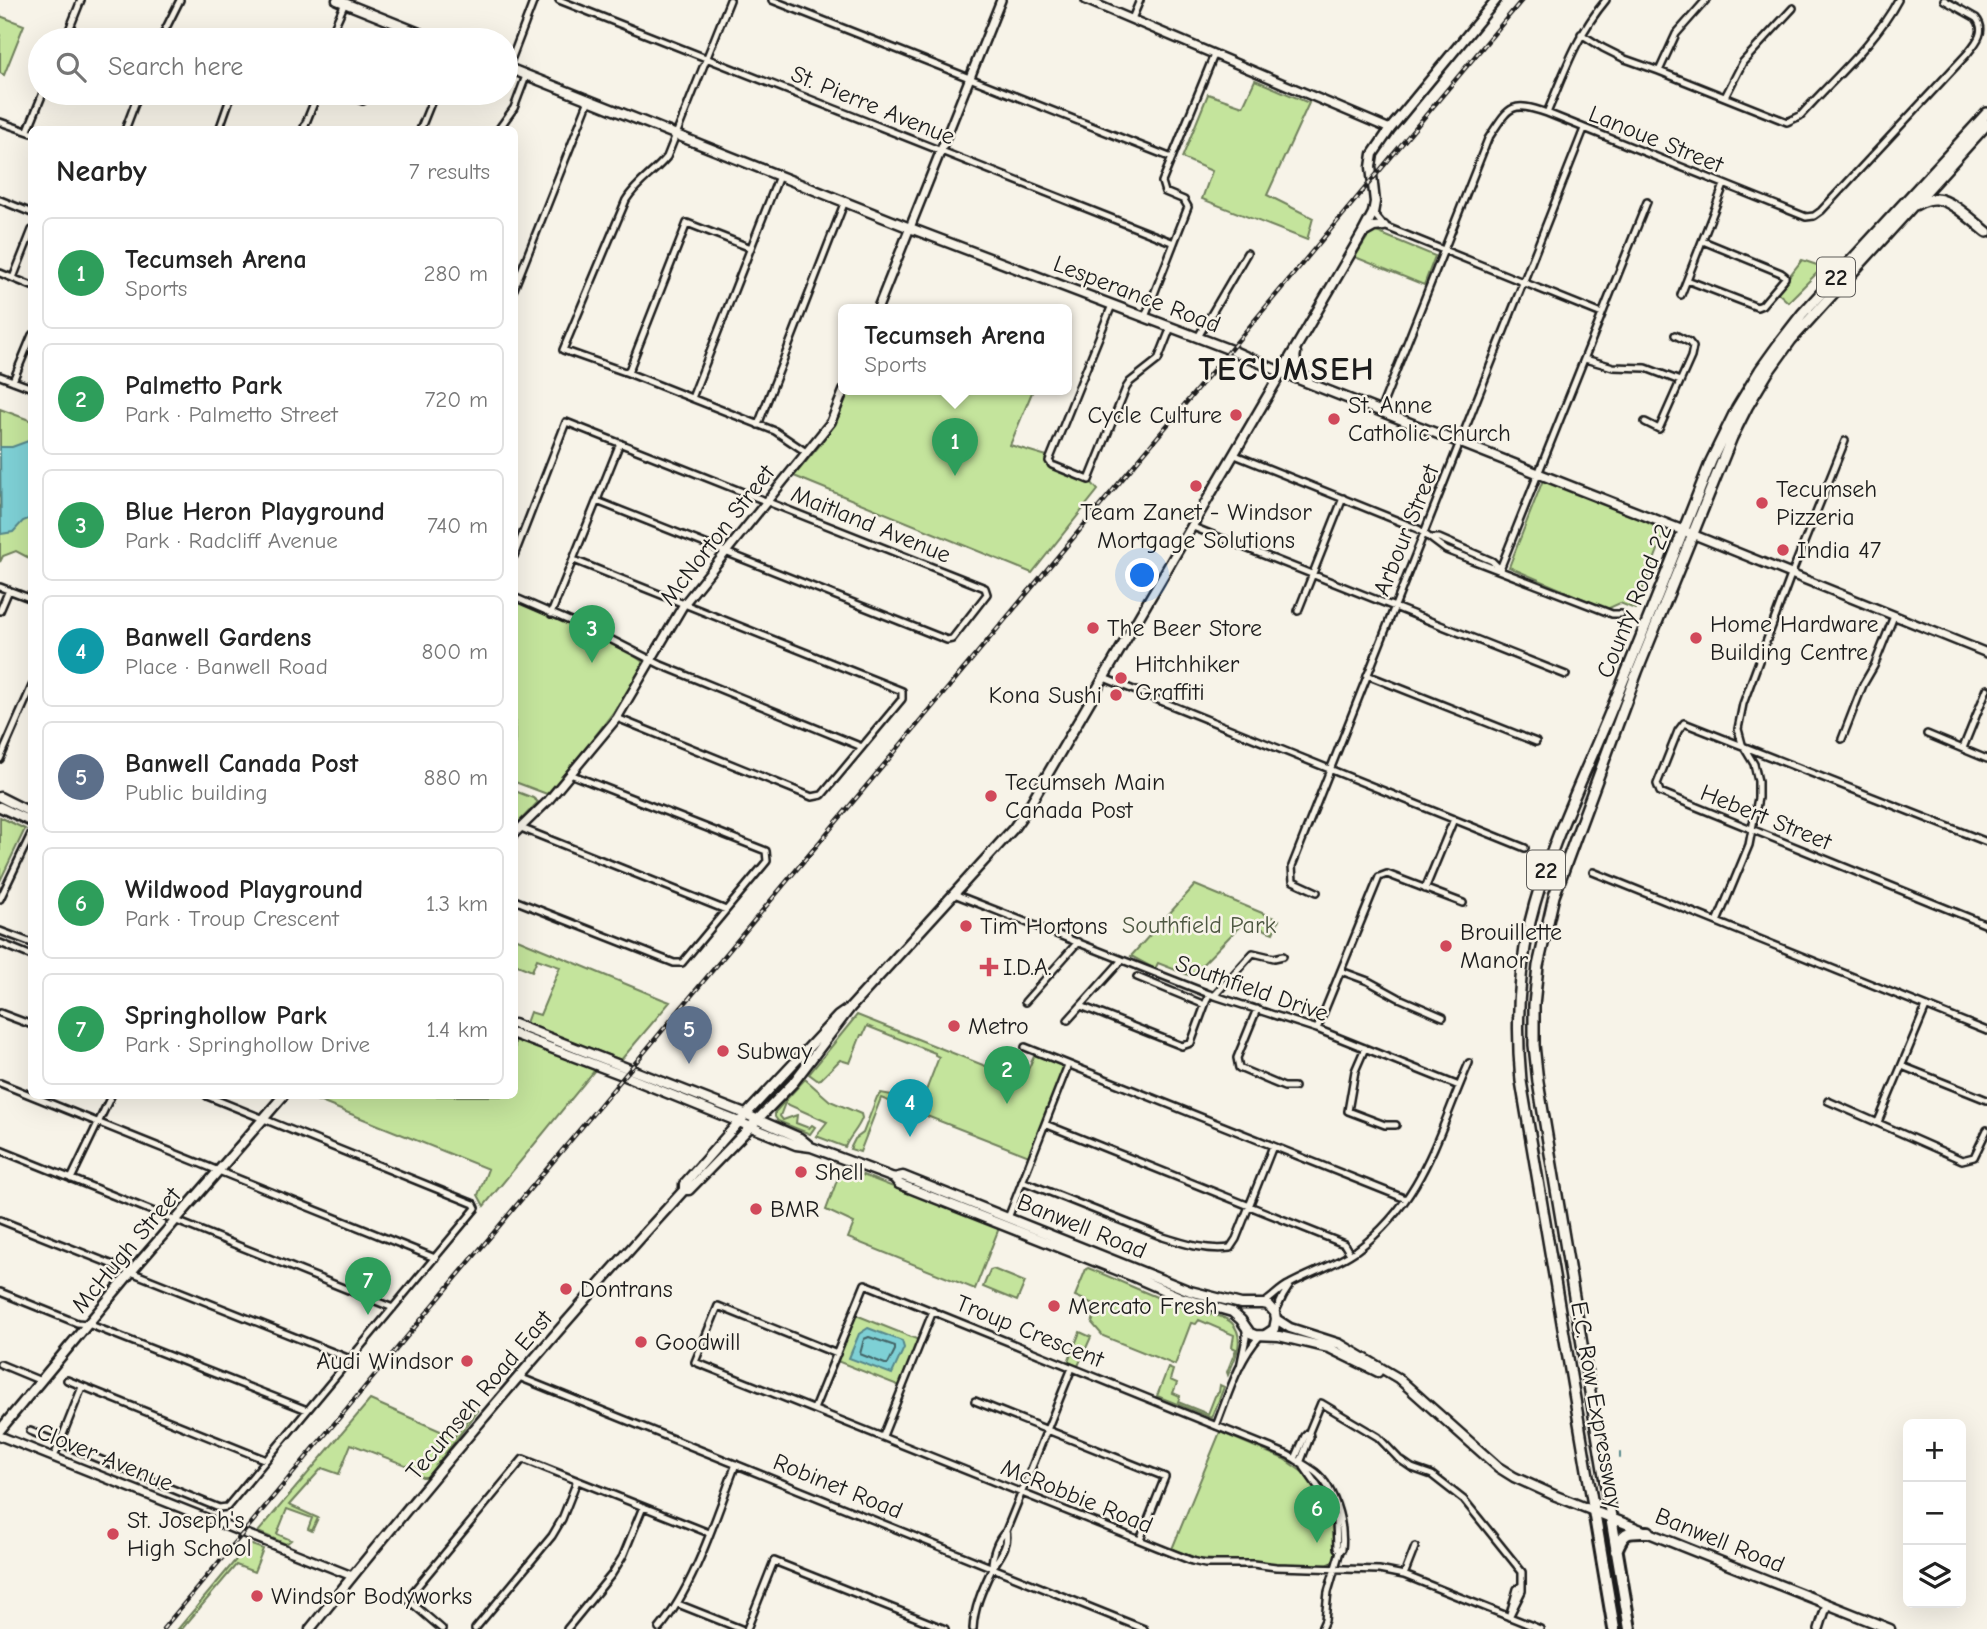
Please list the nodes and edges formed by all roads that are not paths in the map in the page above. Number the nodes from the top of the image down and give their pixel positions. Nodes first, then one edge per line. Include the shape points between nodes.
1 (81, 0) edge
2 (180, 0) edge
3 (534, 0) edge
4 (559, 0) edge
5 (730, 0) edge
6 (772, 0) edge
7 (1001, 0) edge
8 (1086, 0) edge
9 (1140, 0) edge
10 (1496, 0) edge
11 (1606, 0) edge
12 (1706, 0) edge
13 (1898, 0) edge
14 (1944, 0) edge
15 (341, 2) edge
16 (1793, 8) dead end
17 (1132, 19) junction
18 (70, 28) edge
19 (166, 28) edge
20 (333, 28) edge
21 (407, 28) edge
22 (1581, 34) junction
23 (518, 40) edge
24 (1214, 55) junction
25 (707, 59) junction
26 (1659, 71) junction
27 (518, 73) edge
28 (526, 76) junction
29 (969, 78) junction
30 (518, 97) edge
31 (1725, 97) junction
32 (589, 100) junction
33 (39, 105) edge
34 (134, 105) edge
35 (228, 105) edge
36 (313, 105) edge
37 (430, 105) edge
38 (515, 105) edge
39 (1547, 113) junction
40 (1987, 113) edge
41 (0, 122) edge
42 (1987, 124) edge
43 (32, 126) edge
44 (127, 126) edge
45 (220, 126) edge
46 (305, 126) edge
47 (422, 126) edge
48 (501, 126) edge
49 (1584, 129) junction
50 (1390, 130) junction
51 (28, 132) edge
52 (677, 134) junction
53 (940, 150) junction
54 (1172, 158) junction
55 (779, 176) junction
56 (1724, 185) junction
57 (0, 200) edge
58 (845, 201) junction
59 (1647, 202) dead end
60 (1910, 207) junction
61 (28, 211) edge
62 (1373, 213) junction
63 (1384, 226) junction
64 (910, 228) junction
65 (1987, 232) edge
66 (1363, 234) junction
67 (28, 240) edge
68 (1703, 241) junction
69 (1174, 243) junction
70 (751, 248) junction
71 (1445, 251) junction
72 (1247, 253) dead end
73 (0, 273) edge
74 (13, 278) junction
75 (518, 279) edge
76 (1687, 280) junction
77 (1524, 282) junction
78 (28, 284) edge
79 (1681, 295) dead end
80 (879, 304) edge
81 (1112, 305) junction
82 (1602, 314) junction
83 (1145, 317) junction
84 (1171, 327) junction
85 (1675, 335) dead end
86 (1198, 337) junction
87 (1298, 344) junction
88 (28, 345) edge
89 (1585, 359) junction
90 (628, 373) junction
91 (1283, 373) junction
92 (0, 376) edge
93 (13, 381) junction
94 (1680, 381) junction
95 (1313, 385) junction
96 (28, 387) edge
97 (842, 395) edge
98 (692, 398) junction
99 (1380, 411) junction
100 (1645, 422) dead end
101 (758, 425) junction
102 (1845, 440) dead end
103 (620, 443) junction
104 (1460, 443) junction
105 (806, 452) junction
106 (1235, 455) junction
107 (1538, 474) junction
108 (1343, 498) junction
109 (767, 501) junction
110 (597, 502) junction
111 (1193, 527) junction
112 (1688, 532) junction
113 (1424, 533) junction
114 (518, 546) edge
115 (724, 553) junction
116 (574, 560) junction
117 (1500, 569) junction
118 (1312, 575) junction
119 (1791, 575) junction
120 (0, 587) edge
121 (9, 590) junction
122 (28, 597) edge
123 (518, 599) edge
124 (684, 604) junction
125 (1394, 608) junction
126 (0, 611) edge
127 (1298, 611) dead end
128 (551, 614) junction
129 (1621, 614) dead end
130 (1894, 616) junction
131 (1987, 653) edge
132 (651, 660) junction
133 (1566, 675) dead end
134 (1367, 676) junction
135 (1104, 678) junction
136 (1987, 690) edge
137 (28, 695) edge
138 (617, 718) junction
139 (1927, 734) dead end
140 (1842, 739) dead end
141 (1536, 742) dead end
142 (1742, 744) junction
143 (862, 747) junction
144 (1963, 748) junction
145 (0, 759) edge
146 (1987, 760) edge
147 (1330, 769) junction
148 (570, 774) junction
149 (0, 797) edge
150 (0, 807) edge
151 (28, 811) edge
152 (1454, 819) junction
153 (28, 820) edge
154 (521, 828) junction
155 (1753, 830) junction
156 (518, 831) edge
157 (28, 840) edge
158 (1987, 842) edge
159 (1525, 848) dead end
160 (1593, 872) dead end
161 (1426, 889) junction
162 (1317, 892) dead end
163 (954, 894) junction
164 (0, 899) edge
165 (518, 902) edge
166 (1463, 903) dead end
167 (726, 910) junction
168 (1717, 922) junction
169 (1987, 925) edge
170 (0, 931) edge
171 (28, 942) edge
172 (1078, 942) junction
173 (0, 943) edge
174 (28, 954) edge
175 (1283, 956) dead end
176 (1122, 960) junction
177 (1341, 971) junction
178 (1137, 977) dead end
179 (1211, 995) junction
180 (1025, 1002) dead end
181 (1205, 1005) junction
182 (1081, 1006) junction
183 (1926, 1007) junction
184 (850, 1008) junction
185 (1257, 1009) junction
186 (0, 1013) edge
187 (1443, 1017) dead end
188 (1068, 1020) dead end
189 (28, 1024) edge
190 (518, 1026) edge
191 (1317, 1029) junction
192 (1987, 1031) edge
193 (518, 1036) edge
194 (1025, 1047) dead end
195 (1365, 1048) junction
196 (1469, 1063) dead end
197 (1068, 1065) junction
198 (1902, 1066) junction
199 (0, 1083) edge
200 (1459, 1086) junction
201 (1294, 1087) dead end
202 (28, 1094) edge
203 (40, 1099) edge
204 (110, 1099) edge
205 (215, 1099) edge
206 (280, 1099) edge
207 (1828, 1101) dead end
208 (1987, 1101) edge
209 (746, 1114) junction
210 (263, 1118) junction
211 (759, 1120) junction
212 (98, 1122) junction
213 (738, 1122) junction
214 (1878, 1122) junction
215 (1045, 1124) junction
216 (1396, 1125) dead end
217 (750, 1127) junction
218 (1987, 1130) edge
219 (1273, 1146) junction
220 (811, 1147) junction
221 (0, 1150) edge
222 (218, 1171) junction
223 (71, 1178) junction
224 (1022, 1181) junction
225 (1539, 1188) joint
226 (684, 1190) junction
227 (1556, 1195) joint
228 (1406, 1199) junction
229 (1250, 1206) junction
230 (0, 1220) edge
231 (175, 1221) junction
232 (1006, 1222) junction
233 (1350, 1254) junction
234 (435, 1258) junction
235 (131, 1272) junction
236 (1292, 1282) junction
237 (0, 1292) edge
238 (1260, 1304) junction
239 (393, 1308) junction
240 (933, 1311) junction
241 (1276, 1316) junction
242 (88, 1324) junction
243 (1245, 1326) junction
244 (1263, 1336) junction
245 (837, 1354) junction
246 (350, 1359) junction
247 (0, 1364) edge
248 (1072, 1368) junction
249 (1239, 1369) junction
250 (519, 1377) junction
251 (67, 1380) dead end
252 (41, 1381) junction
253 (1405, 1384) junction
254 (82, 1387) junction
255 (975, 1401) dead end
256 (814, 1409) junction
257 (307, 1410) junction
258 (1216, 1426) junction
259 (0, 1430) edge
260 (1047, 1430) junction
261 (30, 1431) dead end
262 (0, 1436) edge
263 (883, 1436) junction
264 (59, 1443) junction
265 (54, 1457) junction
266 (266, 1460) junction
267 (1300, 1463) junction
268 (736, 1464) junction
269 (578, 1481) junction
270 (1022, 1493) junction
271 (643, 1507) junction
272 (1594, 1511) junction
273 (1611, 1517) junction
274 (1648, 1532) junction
275 (709, 1533) junction
276 (1140, 1540) junction
277 (1415, 1547) dead end
278 (1616, 1551) junction
279 (992, 1567) junction
280 (1336, 1569) junction
281 (1404, 1575) junction
282 (352, 1576) junction
283 (678, 1604) junction
284 (1827, 1604) junction
285 (1509, 1617) junction
286 (310, 1629) edge
287 (442, 1629) edge
288 (475, 1629) edge
289 (567, 1629) edge
290 (659, 1629) edge
291 (741, 1629) edge
292 (747, 1629) edge
293 (945, 1629) edge
294 (973, 1629) edge
295 (1144, 1629) edge
296 (1321, 1629) edge
297 (1540, 1629) edge
298 (1614, 1629) edge
299 (1630, 1629) edge
300 (1819, 1629) edge
301 (1890, 1629) edge

1 - 18 street
2 - 19 street
3 - 23 street
4 - 25 street, St. Pierre Avenue
5 - 25 street
6 - 29 street
7 - 29 street
8 - 17 street
9 - 17 street
10 - 50 main road, Tecumseh Road East
11 - 22 street
12 - 26 street via 1676,34
13 - 31 street via 1881,28 1796,119 1784,121
14 - 56 street, Lanoue Street via 1976,18 1981,27 1979,38 1818,214 1806,217
15 - 20 street
15 - 21 main road
16 - 31 street via 1743,62
17 - 24 street
22 - 26 street via 1615,55
22 - 39 street
24 - 50 street
24 - 54 street
25 - 52 street
25 - 53 street, St. Pierre Avenue
26 - 31 street
27 - 28 main road, Lesperance Road
28 - 30 street
28 - 32 main road, Lesperance Road
29 - 53 street
29 - 54 street
32 - 52 main road, Lesperance Road
32 - 75 street
33 - 43 street
34 - 44 street
35 - 45 street
36 - 46 street
37 - 47 street
38 - 48 street
39 - 49 street, Lanoue Street
39 - 71 street, Lanoue Street via 1521,105 1498,123
40 - 112 main road, County Road 22 / 22 via 1802,314 1760,370 1720,441
41 - 51 street
42 - 60 main road, County Road 22 / 22
49 - 56 street, Lanoue Street
49 - 77 street, Arbour Street
50 - 62 main road, Tecumseh Road East via 1372,157
52 - 55 main road, Lesperance Road
52 - 90 street via 667,157 626,200 563,349
53 - 64 street
53 - 69 street, St. Pierre Avenue
54 - 69 street via 1162,182 1166,192 1184,200 1188,207
55 - 58 main road, Lesperance Road
55 - 70 street
56 - 68 street
57 - 61 street
58 - 64 main road, Lesperance Road
58 - 101 street
59 - 82 street
60 - 65 main road via 1938,199
60 - 112 main road, County Road 22 / 22 via 1815,312 1769,372 1747,407
62 - 63 street
62 - 66 main road, Tecumseh Road East
63 - 66 main road
63 - 71 street
64 - 80 street
64 - 81 main road, Lesperance Road
66 - 87 main road, Tecumseh Road East
67 - 74 street
68 - 76 street
68 - 76 street via 1785,278 1757,307
69 - 83 street
70 - 90 street via 687,223
70 - 98 street
71 - 77 street
71 - 99 street, Lanoue Street
72 - 86 street
73 - 74 street
74 - 78 street
76 - 79 street
77 - 82 street
77 - 104 street, Arbour Street
81 - 83 main road, Lesperance Road
81 - 84 street via 1049,461 1089,480 1130,382 1158,360
82 - 89 street
83 - 84 main road, Lesperance Road
84 - 86 main road, Lesperance Road
85 - 94 street via 1693,347
86 - 91 main road, Lesperance Road
87 - 91 main road, Tecumseh Road East
87 - 95 main road via 1298,369
88 - 93 street
89 - 94 street via 1613,367 1646,368
89 - 107 street
90 - 98 street
91 - 95 main road, Lesperance Road
91 - 106 main road, Tecumseh Road East
92 - 93 street
93 - 96 street
94 - 100 street via 1659,429
95 - 99 main road, Lesperance Road
97 - 105 street, McNorton Street via 831,422
98 - 101 street
99 - 104 main road, Lesperance Road
101 - 105 street
102 - 119 street
103 - 109 street, Maitland Avenue
103 - 110 street
103 - 114 street, Maitland Avenue via 566,422
104 - 107 main road, Lesperance Road
104 - 113 street, Arbour Street
105 - 109 street, McNorton Street
106 - 108 street
106 - 111 main road, Tecumseh Road East
107 - 112 main road, Lesperance Road
107 - 117 street
108 - 113 street
108 - 118 street
109 - 115 street, McNorton Street
109 - 115 street, Maitland Avenue via 985,588 987,594 947,640
110 - 115 street
110 - 116 street
111 - 118 street
111 - 135 main road, Tecumseh Road East
112 - 119 street, Lesperance Road
112 - 225 main road, County Road 22 / 22 via 1561,830 1531,921 1520,985 1518,1051
112 - 227 main road, County Road 22 / 22 via 1545,929 1534,1005 1534,1045
113 - 117 street via 1446,550
113 - 125 street, Arbour Street
115 - 124 street, McNorton Street
116 - 124 street
116 - 128 street
117 - 129 street
118 - 125 street
118 - 127 street
119 - 130 street, Lesperance Road
119 - 142 street via 1743,704 1738,729
120 - 121 street
121 - 122 street
121 - 126 street
123 - 128 street
124 - 132 street, McNorton Street
124 - 143 street via 902,691 902,699
125 - 133 street
125 - 134 street, Arbour Street
128 - 132 street
130 - 131 street, Lesperance Road
130 - 140 street
132 - 138 street, McNorton Street
132 - 143 street
134 - 141 street
134 - 147 street, Arbour Street
135 - 147 street
135 - 163 main road, Tecumseh Road East via 1029,806
136 - 144 street
137 - 145 street
138 - 143 street via 812,797 822,795
138 - 148 street, McNorton Street
139 - 144 street
142 - 155 street via 1758,781
142 - 155 street, Hebert Street via 1685,723 1657,784 1660,792
142 - 158 street
144 - 146 street
147 - 152 street
147 - 162 street, Arbour Street via 1292,866 1293,881
148 - 154 street, McNorton Street
148 - 167 street via 766,851 767,861
149 - 151 main road
150 - 153 main road
152 - 159 street
152 - 161 street
154 - 156 street, McNorton Street
154 - 167 street
155 - 168 street
155 - 169 street, Hebert Street
157 - 164 street
160 - 168 street
161 - 166 street
161 - 177 street via 1387,874 1379,877
163 - 172 street, Southfield Drive
163 - 184 main road, Tecumseh Road East
165 - 167 street via 674,963 682,962
168 - 183 street
170 - 171 street
172 - 176 street, Southfield Drive
172 - 180 street
173 - 174 street
175 - 179 street via 1253,953
176 - 179 street, Southfield Drive
176 - 182 street
177 - 187 street
177 - 191 street
178 - 181 street
179 - 181 street
179 - 185 street, Southfield Drive
181 - 182 street via 1191,1043 1182,1046
182 - 188 street
183 - 192 street
183 - 198 street
184 - 209 main road, Tecumseh Road East
184 - 211 main road, Tecumseh Road East
185 - 191 street, Southfield Drive
185 - 201 street via 1237,1058 1239,1068
186 - 189 street
190 - 209 main road, Banwell Road
191 - 195 street, Southfield Drive
193 - 213 main road, Banwell Road
194 - 197 street
195 - 200 street, Southfield Drive
195 - 216 street via 1355,1071 1348,1111
196 - 200 street
197 - 215 street
197 - 219 street
198 - 208 street
198 - 214 street
199 - 202 street
200 - 228 street via 1435,1147
203 - 212 street
204 - 212 street
205 - 210 street
206 - 210 main road, McHugh Street
207 - 214 street
209 - 211 main road, Banwell Road
209 - 213 main road, Tecumseh Road East
210 - 222 main road, McHugh Street
210 - 234 street via 474,1205
211 - 217 main road, Tecumseh Road East
211 - 220 main road, Banwell Road
212 - 222 street
212 - 223 street
213 - 217 main road, Banwell Road
213 - 226 main road, Tecumseh Road East via 684,1184
214 - 218 street via 1962,1160 1974,1157
215 - 224 street
215 - 229 street
217 - 220 main road, Banwell Road
217 - 226 main road, Tecumseh Road East
219 - 228 street
219 - 229 street
220 - 232 main road, Banwell Road via 894,1178 903,1176
221 - 223 street
222 - 231 main road, McHugh Street
222 - 234 street
223 - 231 street
224 - 229 street via 1163,1237 1219,1249 1230,1248
224 - 232 street
225 - 272 main road, E.C. Row Expressway
226 - 250 main road, Tecumseh Road East
227 - 273 main road, E.C. Row Expressway
228 - 233 street via 1380,1231
229 - 233 street via 1344,1244
230 - 235 street
231 - 235 main road, McHugh Street
231 - 239 street
232 - 238 main road, Banwell Road via 1190,1291 1234,1303
232 - 243 main road, Banwell Road via 1180,1297 1232,1312
233 - 236 street
234 - 239 street
235 - 242 main road, McHugh Street
235 - 246 street
236 - 238 street
236 - 241 street
237 - 242 street
238 - 241 main road
238 - 243 main road via 1245,1313
239 - 246 street
240 - 245 street, Troup Crescent via 866,1284
240 - 248 street, Troup Crescent
240 - 263 street
241 - 244 main road via 1274,1329
241 - 253 main road, Banwell Road via 1290,1328 1340,1344
242 - 252 main road, McHugh Street
242 - 257 street
243 - 244 main road via 1250,1333
243 - 249 street via 1247,1338
244 - 249 street
244 - 253 main road, Banwell Road via 1329,1348
245 - 256 street, Troup Crescent
245 - 256 street, McRobbie Road via 718,1306 702,1344 695,1362
246 - 257 street
247 - 252 street
248 - 258 street, Troup Crescent
248 - 260 street
249 - 258 street
250 - 268 street, Robinet Road
250 - 282 main road, Tecumseh Road East
251 - 254 street
252 - 259 main road, McHugh Street
253 - 272 main road, Banwell Road via 1506,1473
254 - 264 street
254 - 266 street
255 - 260 street
256 - 263 street, McRobbie Road
257 - 266 street
258 - 267 street, Troup Crescent
260 - 270 street
260 - 276 street via 1166,1477
261 - 264 street, Clover Avenue
262 - 265 street, Clover Avenue
263 - 270 street, McRobbie Road
264 - 265 street
264 - 266 street, Clover Avenue via 219,1508 228,1507
265 - 282 street, Clover Avenue
267 - 280 street via 1328,1501 1336,1521 1340,1551
267 - 285 street via 1305,1436 1321,1403 1378,1437 1412,1468 1432,1475 1464,1500 1522,1572 1522,1585
268 - 275 street
268 - 279 street, Robinet Road
269 - 271 street
269 - 287 street via 523,1459 407,1599
269 - 288 street via 552,1536
270 - 276 street, McRobbie Road
270 - 279 street
271 - 275 street
271 - 289 street via 612,1574
272 - 273 main road, Banwell Road
272 - 298 highway, E.C. Row Expressway
273 - 274 main road, Banwell Road
273 - 278 highway, E.C. Row Expressway
274 - 278 highway via 1625,1534
274 - 284 main road, Banwell Road
275 - 283 street
276 - 280 street, McRobbie Road via 1205,1564
277 - 281 street
278 - 299 highway, E.C. Row Expressway
279 - 294 street via 974,1612
279 - 295 street, Robinet Road
280 - 281 street, McRobbie Road
280 - 296 street
281 - 285 street, McRobbie Road
282 - 286 main road, Tecumseh Road East
283 - 290 street
283 - 291 street
284 - 300 street
284 - 301 main road, Banwell Road
285 - 297 street, McRobbie Road
292 - 293 street via 774,1561

